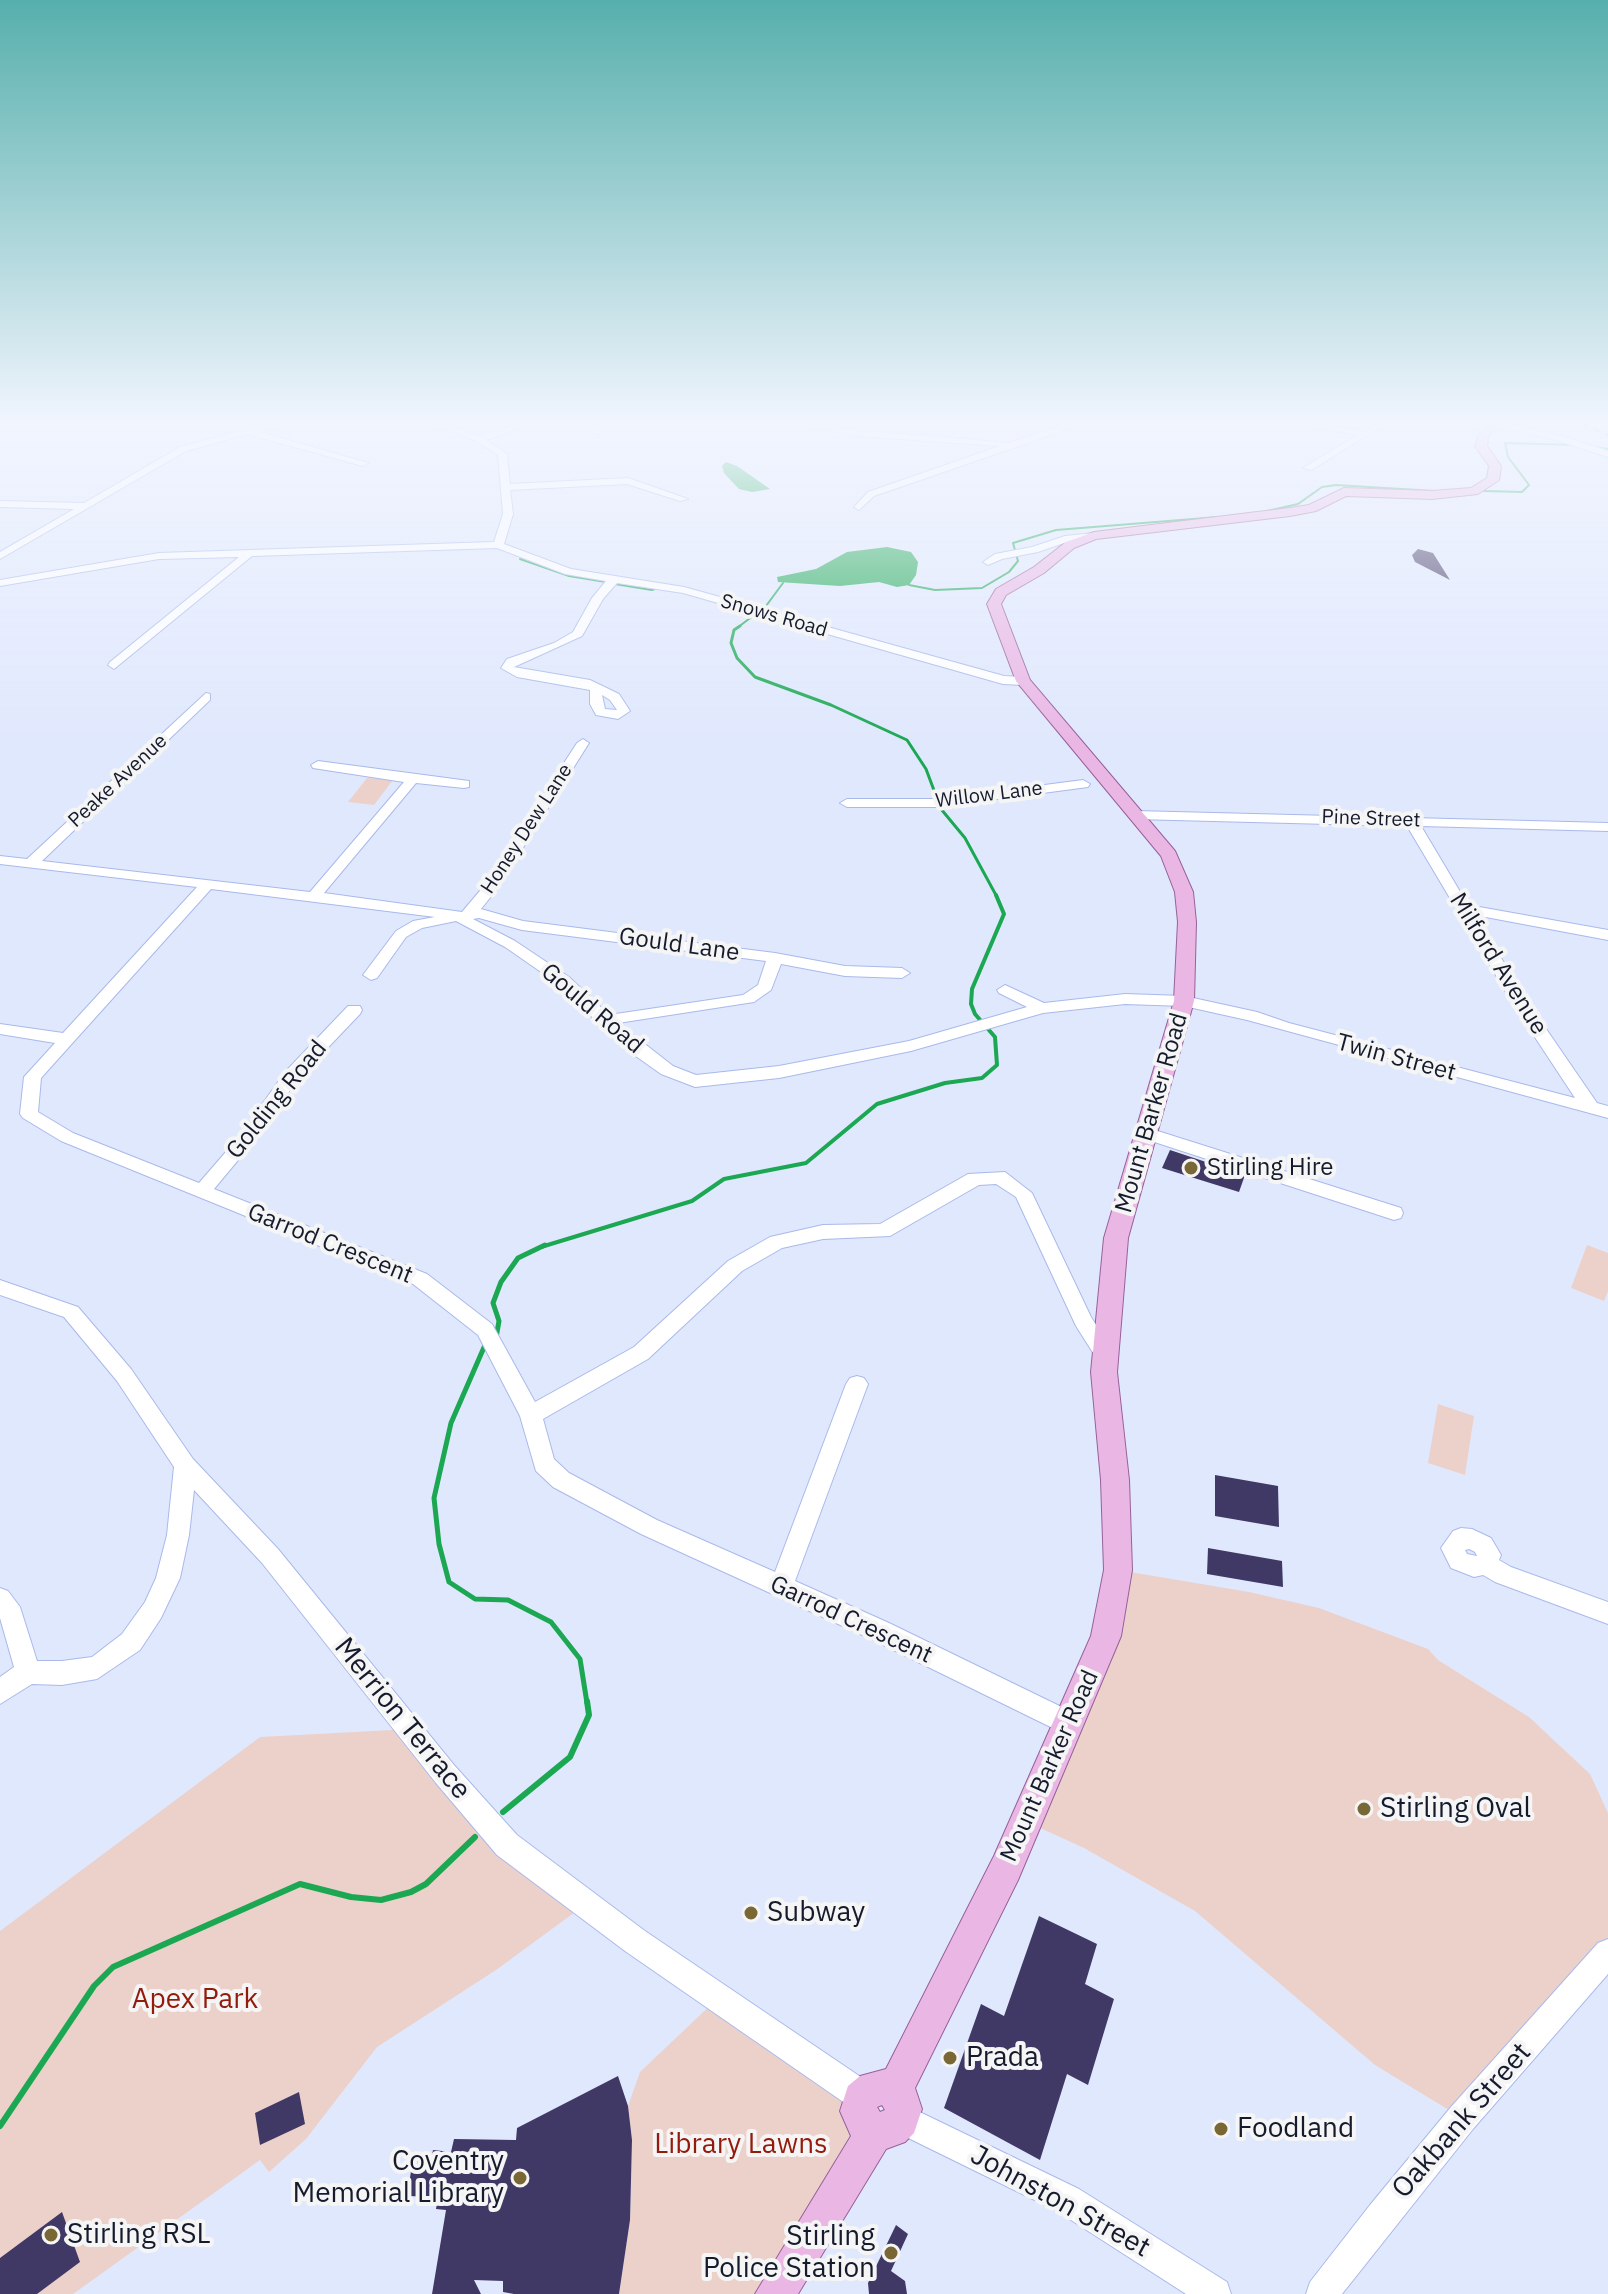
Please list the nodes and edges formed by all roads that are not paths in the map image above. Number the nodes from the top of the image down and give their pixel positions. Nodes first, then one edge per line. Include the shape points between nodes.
1 (50, 527) edge
2 (504, 527) edge
3 (1167, 527) edge
4 (1094, 536) junction
5 (498, 545) junction
6 (248, 554) junction
7 (0, 556) edge
8 (988, 562) dead end
9 (614, 579) junction
10 (0, 583) edge
11 (114, 665) dead end
12 (1023, 681) junction
13 (596, 687) dead end
14 (206, 697) dead end
15 (583, 743) dead end
16 (318, 765) dead end
17 (413, 779) junction
18 (464, 784) dead end
19 (1083, 784) dead end
20 (847, 803) dead end
21 (1135, 815) junction
22 (1410, 820) junction
23 (1608, 827) edge
24 (0, 860) edge
25 (30, 864) junction
26 (207, 885) junction
27 (313, 897) junction
28 (1463, 908) junction
29 (464, 916) junction
30 (1608, 935) edge
31 (775, 958) junction
32 (902, 973) dead end
33 (371, 975) dead end
34 (1005, 990) dead end
35 (1184, 1001) junction
36 (1042, 1008) junction
37 (354, 1010) dead end
38 (607, 1020) junction
39 (0, 1029) edge
40 (66, 1039) junction
41 (1589, 1105) junction
42 (1608, 1112) edge
43 (1145, 1133) junction
44 (202, 1191) junction
45 (1394, 1213) dead end
46 (0, 1287) edge
47 (1104, 1353) junction
48 (857, 1384) dead end
49 (531, 1415) junction
50 (185, 1466) junction
51 (1486, 1564) dead end
52 (781, 1587) junction
53 (0, 1599) edge
54 (1608, 1613) edge
55 (28, 1672) junction
56 (0, 1692) edge
57 (1069, 1724) junction
58 (1608, 1953) edge
59 (883, 2109) junction
60 (775, 2294) edge
61 (1215, 2294) edge
62 (1322, 2294) edge

1 - 7 street
2 - 5 street
3 - 4 main road, Mount Barker Road
4 - 8 street
4 - 12 main road, Mount Barker Road via 1070,545 1001,592 994,604
5 - 6 street, Snows Road
5 - 9 street, Snows Road via 569,572
6 - 10 street, Snows Road via 159,556
6 - 11 street
9 - 12 street, Snows Road via 673,588 1003,680
9 - 13 street via 578,634 507,668
12 - 21 main road, Mount Barker Road
14 - 25 street, Peake Avenue
15 - 29 street, Honey Dew Lane via 490,889
16 - 17 street
17 - 18 street
17 - 27 street
19 - 20 street, Willow Lane via 941,803
21 - 22 street, Pine Street
21 - 35 main road, Mount Barker Road via 1169,855 1184,892
22 - 23 street, Pine Street
22 - 28 street, Milford Avenue
24 - 25 street, Gould Road
25 - 26 street, Gould Road
26 - 27 street, Gould Road
26 - 40 street, Garrod Crescent
27 - 29 street, Gould Road
28 - 30 street
28 - 41 street, Milford Avenue
29 - 31 street, Gould Lane
29 - 33 street via 418,924 401,934
29 - 38 street, Gould Road via 563,980
31 - 32 street, Gould Lane via 845,971
31 - 38 street via 765,987 748,999
34 - 36 street
35 - 36 street, Gould Road via 1125,999
35 - 41 street, Twin Street
35 - 43 main road, Mount Barker Road
36 - 38 street, Gould Road via 911,1046 779,1072 695,1081 667,1070
37 - 44 street, Golding Road via 292,1075
39 - 40 street
40 - 44 street, Garrod Crescent via 33,1077 29,1114 67,1137
41 - 42 street, Twin Street
43 - 45 street
43 - 47 main road, Mount Barker Road via 1116,1238
44 - 49 street, Garrod Crescent via 420,1279 485,1330
46 - 50 street, Merrion Terrace via 71,1312 124,1375
47 - 49 street via 1083,1321 1023,1193 999,1177 975,1179 883,1231 823,1232 777,1242 735,1266 641,1353
47 - 57 main road, Mount Barker Road via 1118,1570 1106,1636
48 - 52 street
49 - 52 street, Garrod Crescent via 544,1464 561,1480
50 - 55 street via 168,1578 131,1642 97,1668
50 - 59 street, Merrion Terrace via 270,1556 507,1845 635,1941
51 - 54 street
52 - 57 street, Garrod Crescent
53 - 55 street via 12,1615
55 - 56 street
57 - 59 main road, Mount Barker Road via 1006,1868
58 - 62 street, Oakbank Street via 1462,2118
59 - 60 main road, Mount Barker Road
59 - 61 street, Johnston Street via 1068,2200

